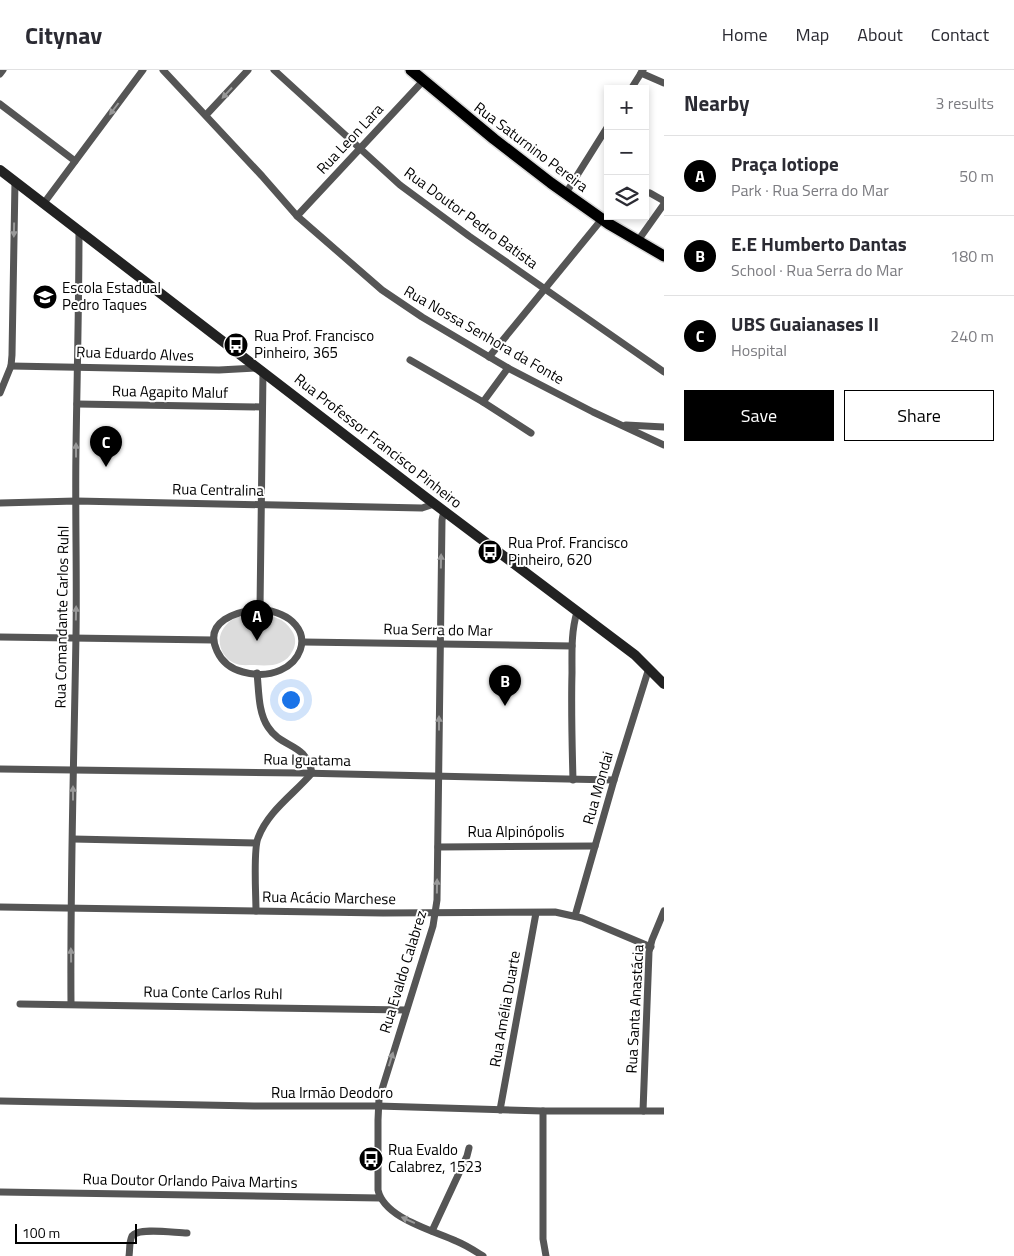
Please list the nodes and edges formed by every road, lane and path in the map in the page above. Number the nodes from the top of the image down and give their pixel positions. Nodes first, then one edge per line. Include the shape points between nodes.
1 (3, 70) edge
2 (143, 70) edge
3 (163, 70) edge
4 (248, 70) edge
5 (274, 70) edge
6 (411, 70) edge
7 (642, 72) edge
8 (0, 74) edge
9 (423, 81) junction
10 (664, 83) edge
11 (634, 85) edge
12 (0, 104) edge
13 (206, 115) junction
14 (605, 130) edge
15 (360, 149) junction
16 (75, 161) junction
17 (0, 170) edge
18 (15, 181) junction
19 (566, 193) junction
20 (650, 193) dead end
21 (44, 203) junction
22 (664, 203) edge
23 (297, 216) junction
24 (602, 219) junction
25 (79, 231) junction
26 (637, 242) junction
27 (664, 256) edge
28 (544, 288) junction
29 (489, 357) junction
30 (410, 360) dead end
31 (11, 366) junction
32 (78, 366) junction
33 (508, 368) junction
34 (260, 370) junction
35 (664, 372) edge
36 (0, 393) edge
37 (483, 402) junction
38 (77, 404) junction
39 (262, 407) junction
40 (621, 424) junction
41 (664, 427) edge
42 (531, 433) dead end
43 (664, 445) edge
44 (76, 501) junction
45 (0, 503) edge
46 (261, 504) junction
47 (434, 504) junction
48 (444, 511) junction
49 (260, 609) junction
50 (577, 612) junction
51 (0, 637) edge
52 (76, 637) junction
53 (213, 640) junction
54 (303, 642) junction
55 (439, 643) junction
56 (572, 646) junction
57 (649, 668) junction
58 (257, 673) junction
59 (664, 684) edge
60 (0, 769) edge
61 (73, 771) junction
62 (312, 773) junction
63 (439, 777) junction
64 (573, 780) junction
65 (614, 780) junction
66 (73, 839) junction
67 (256, 843) junction
68 (595, 846) junction
69 (438, 847) junction
70 (0, 907) edge
71 (70, 908) junction
72 (256, 911) junction
73 (664, 911) edge
74 (436, 912) junction
75 (536, 912) junction
76 (575, 916) junction
77 (650, 947) junction
78 (20, 1004) dead end
79 (72, 1004) junction
80 (406, 1010) junction
81 (0, 1101) edge
82 (378, 1106) junction
83 (500, 1110) junction
84 (543, 1111) junction
85 (643, 1111) junction
86 (664, 1111) edge
87 (469, 1148) dead end
88 (0, 1192) edge
89 (380, 1198) junction
90 (432, 1231) junction
91 (187, 1233) dead end
92 (130, 1256) edge
93 (484, 1256) edge
94 (546, 1256) edge

1 - 8 street
2 -> 16 street
3 - 13 street, Rua Nossa Senhora da Fonte
4 -> 13 street
5 - 15 street, Rua Doutor Pedro Batista
6 - 9 main road, Rua Saturnino Pereira
7 - 10 street
7 - 11 street
9 - 15 street, Rua Leon Lara
9 - 19 main road, Rua Saturnino Pereira
12 - 16 street
13 - 23 street, Rua Nossa Senhora da Fonte
14 - 19 street
15 - 23 street, Rua Leon Lara
15 - 28 street, Rua Doutor Pedro Batista via 421,201
16 - 21 street
17 - 18 street, Rua Professor Francisco Pinheiro
18 - 21 street, Rua Professor Francisco Pinheiro
18 -> 31 street
19 - 24 main road, Rua Saturnino Pereira
20 - 22 street
21 - 25 street, Rua Professor Francisco Pinheiro
22 - 26 street
23 - 29 street, Rua Nossa Senhora da Fonte via 382,290
24 - 26 main road, Rua Saturnino Pereira
24 - 28 street
25 - 32 street, Rua Comandante Carlos Ruhl
25 - 34 street, Rua Professor Francisco Pinheiro
26 - 27 main road, Rua Saturnino Pereira
28 - 29 street
28 - 35 street, Rua Doutor Pedro Batista
29 - 33 street, Rua Nossa Senhora da Fonte
30 - 37 street
31 - 32 street, Rua Eduardo Alves
31 - 36 street
32 - 34 street, Rua Eduardo Alves
32 - 38 street, Rua Comandante Carlos Ruhl
33 - 37 street
33 - 40 street, Rua Nossa Senhora da Fonte
34 - 39 street
34 - 47 street, Rua Professor Francisco Pinheiro
37 - 42 street
38 - 39 street, Rua Agapito Maluf
44 -> 38 street, Rua Comandante Carlos Ruhl
39 - 46 street
40 - 41 street
40 - 43 street, Rua Nossa Senhora da Fonte
44 - 45 street, Rua Centralina
44 - 46 street, Rua Centralina
52 -> 44 street, Rua Comandante Carlos Ruhl
46 - 47 street, Rua Centralina via 422,508
46 - 49 street
47 - 48 street, Rua Professor Francisco Pinheiro
48 - 50 street, Rua Professor Francisco Pinheiro
55 -> 48 street, Rua Evaldo Calabrez
49 - 53 street via 228,617 215,631
49 - 54 street via 290,620 298,628
50 - 56 street
50 - 57 street, Rua Professor Francisco Pinheiro
51 - 52 street
52 - 53 street
52 - 61 street, Rua Comandante Carlos Ruhl
53 - 58 street via 228,666
54 - 55 street, Rua Serra do Mar
54 - 58 street via 294,662 284,669
55 - 56 street, Rua Serra do Mar
63 -> 55 street, Rua Evaldo Calabrez
56 - 64 street
57 - 59 street, Rua Professor Francisco Pinheiro
57 - 65 street, Rua Mondai
58 - 62 street via 260,701 268,728 276,737 305,754
60 - 61 street, Rua Iguatama
61 - 62 street, Rua Iguatama
66 -> 61 street, Rua Comandante Carlos Ruhl
62 - 63 street, Rua Iguatama
62 - 67 street via 270,816
63 - 64 street, Rua Iguatama
63 - 69 street, Rua Evaldo Calabrez
64 - 65 street, Rua Iguatama
65 - 68 street, Rua Mondai
66 - 67 street
66 - 71 street, Rua Comandante Carlos Ruhl
67 - 72 street
68 - 69 street, Rua Alpinópolis
68 - 76 street, Rua Mondai
74 -> 69 street, Rua Evaldo Calabrez
70 - 71 street, Rua Acácio Marchese
71 - 72 street, Rua Acácio Marchese
79 -> 71 street, Rua Comandante Carlos Ruhl
72 - 74 street, Rua Acácio Marchese
73 - 77 street, Rua Santa Anastácia
74 - 75 street, Rua Acácio Marchese
74 - 80 street, Rua Evaldo Calabrez
75 - 76 street, Rua Acácio Marchese
75 - 83 street, Rua Amélia Duarte
76 - 77 street, Rua Acácio Marchese
77 - 85 street, Rua Santa Anastácia
78 - 79 street, Rua Conte Carlos Ruhl
79 - 80 street, Rua Conte Carlos Ruhl
82 -> 80 street, Rua Evaldo Calabrez
81 - 82 street, Rua Irmão Deodoro
82 - 83 street, Rua Irmão Deodoro
82 - 89 street, Rua Evaldo Calabrez
83 - 84 street, Rua Irmão Deodoro
84 - 85 street, Rua Irmão Deodoro
84 - 94 street via 542,1239
85 - 86 street, Rua Irmão Deodoro
87 - 90 street
88 - 89 street, Rua Doutor Orlando Paiva Martins
90 -> 89 street via 402,1218
90 - 93 street
91 - 92 street via 136,1233 130,1241

